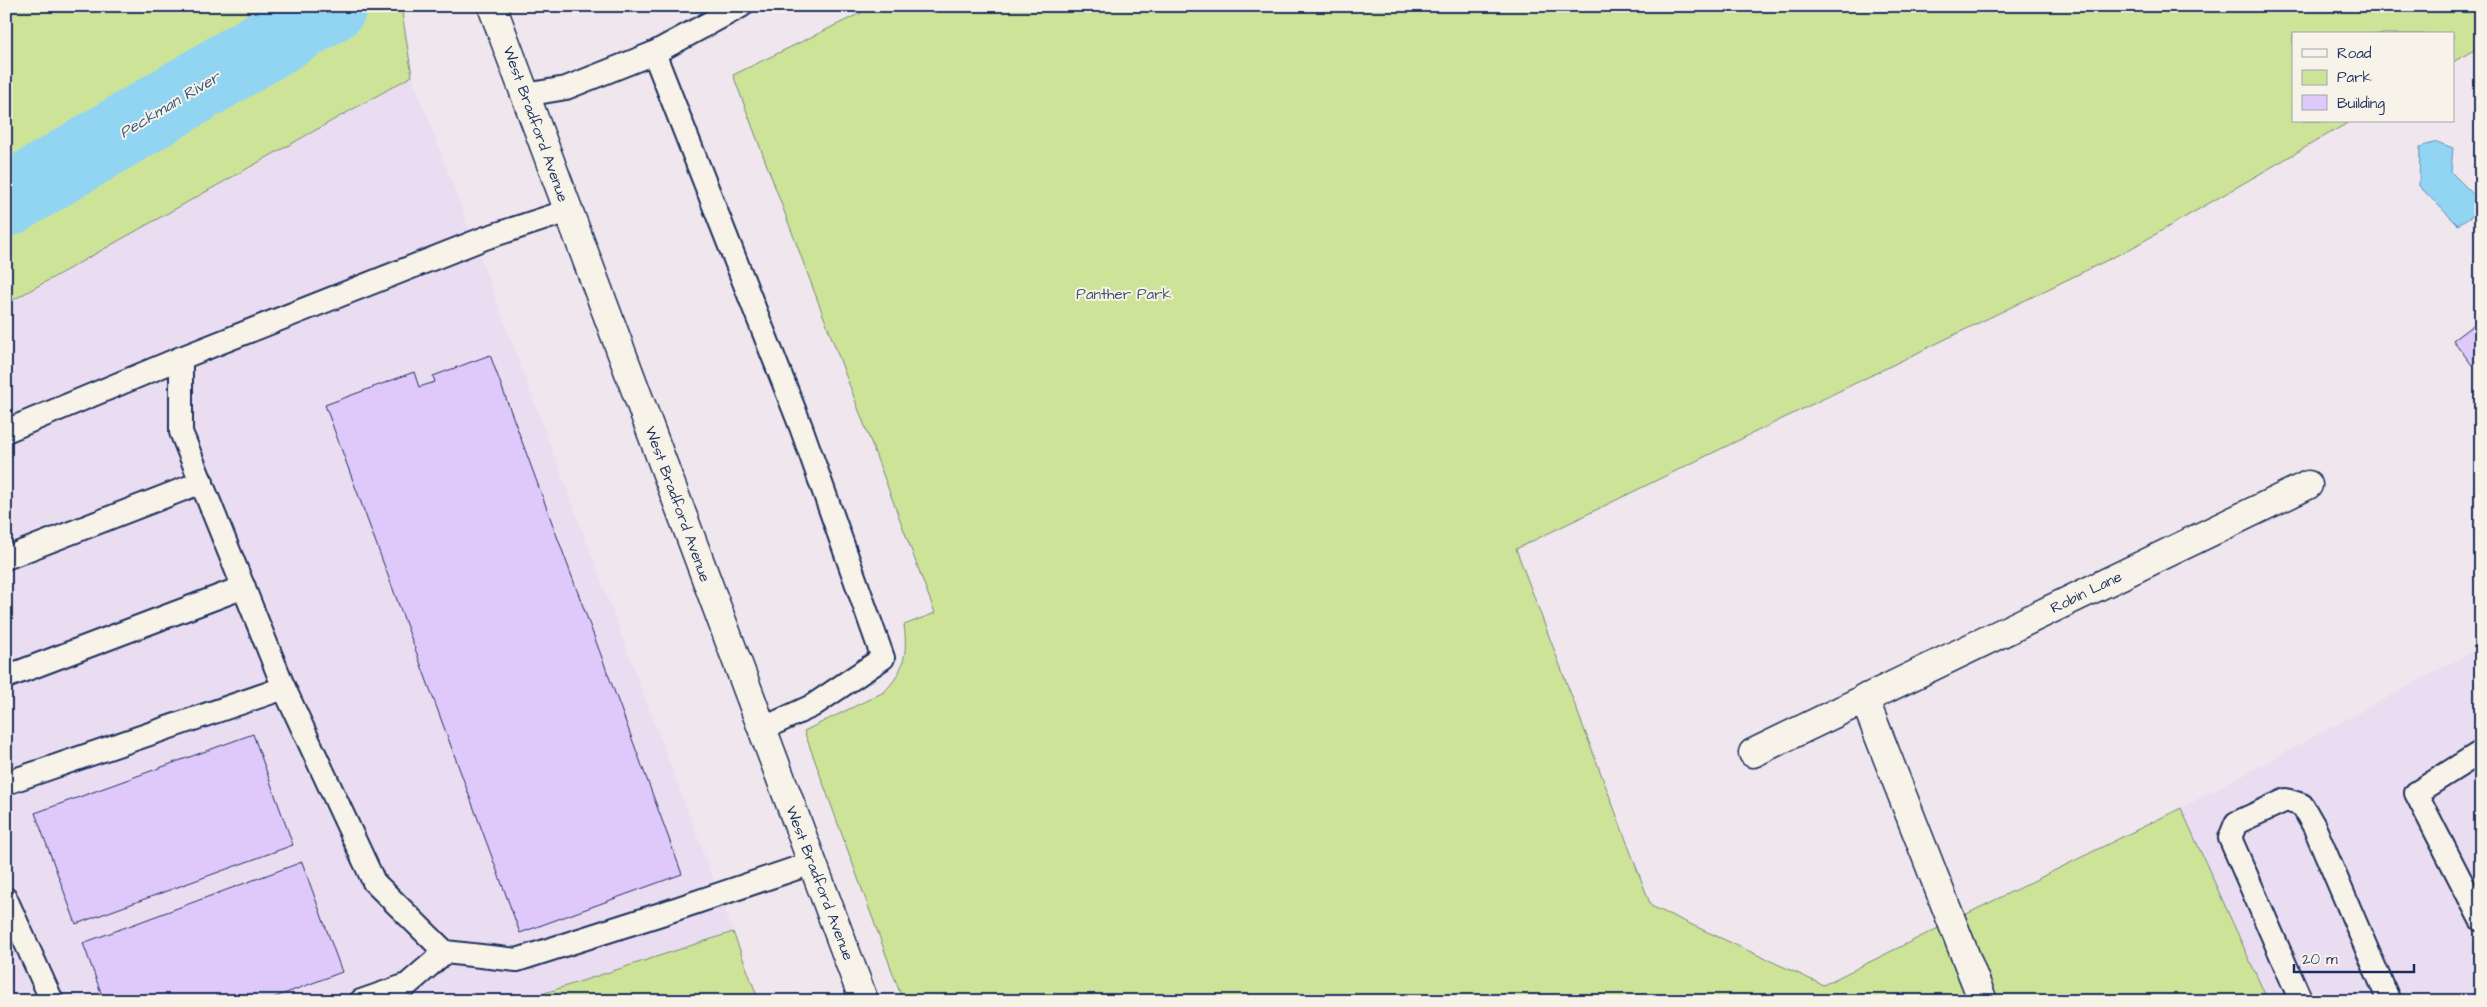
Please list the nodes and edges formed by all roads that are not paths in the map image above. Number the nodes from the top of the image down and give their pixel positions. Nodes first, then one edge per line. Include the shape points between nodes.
1 (492, 6) edge
2 (741, 6) edge
3 (654, 53) junction
4 (526, 95) junction
5 (568, 211) junction
6 (181, 358) junction
7 (6, 431) edge
8 (202, 482) junction
9 (2308, 485) dead end
10 (6, 558) edge
11 (244, 587) junction
12 (6, 677) edge
13 (284, 688) junction
14 (1864, 698) junction
15 (762, 729) junction
16 (2481, 752) edge
17 (1753, 753) dead end
18 (6, 783) edge
19 (812, 863) junction
20 (6, 899) edge
21 (2481, 920) edge
22 (444, 952) junction
23 (52, 1001) edge
24 (361, 1001) edge
25 (864, 1001) edge
26 (1983, 1001) edge
27 (2301, 1001) edge
28 (2389, 1001) edge

1 - 4 street, West Bradford Avenue
2 - 3 lane
3 - 4 lane via 566,88
3 - 15 lane via 801,426 883,658 812,706
4 - 5 street, West Bradford Avenue
5 - 6 lane via 486,238
5 - 15 street, West Bradford Avenue
6 - 7 lane
6 - 8 lane via 182,432
8 - 10 lane
8 - 11 lane
9 - 14 street, Robin Lane
11 - 12 lane
11 - 13 lane
13 - 18 lane
13 - 22 lane via 374,882
14 - 17 street, Robin Lane
14 - 26 street
15 - 19 street, West Bradford Avenue
16 - 21 lane via 2416,793
19 - 22 lane via 518,960
19 - 25 street, West Bradford Avenue
20 - 23 lane
22 - 24 lane via 407,985
27 - 28 lane via 2230,838 2236,823 2286,800 2302,805 2314,826

